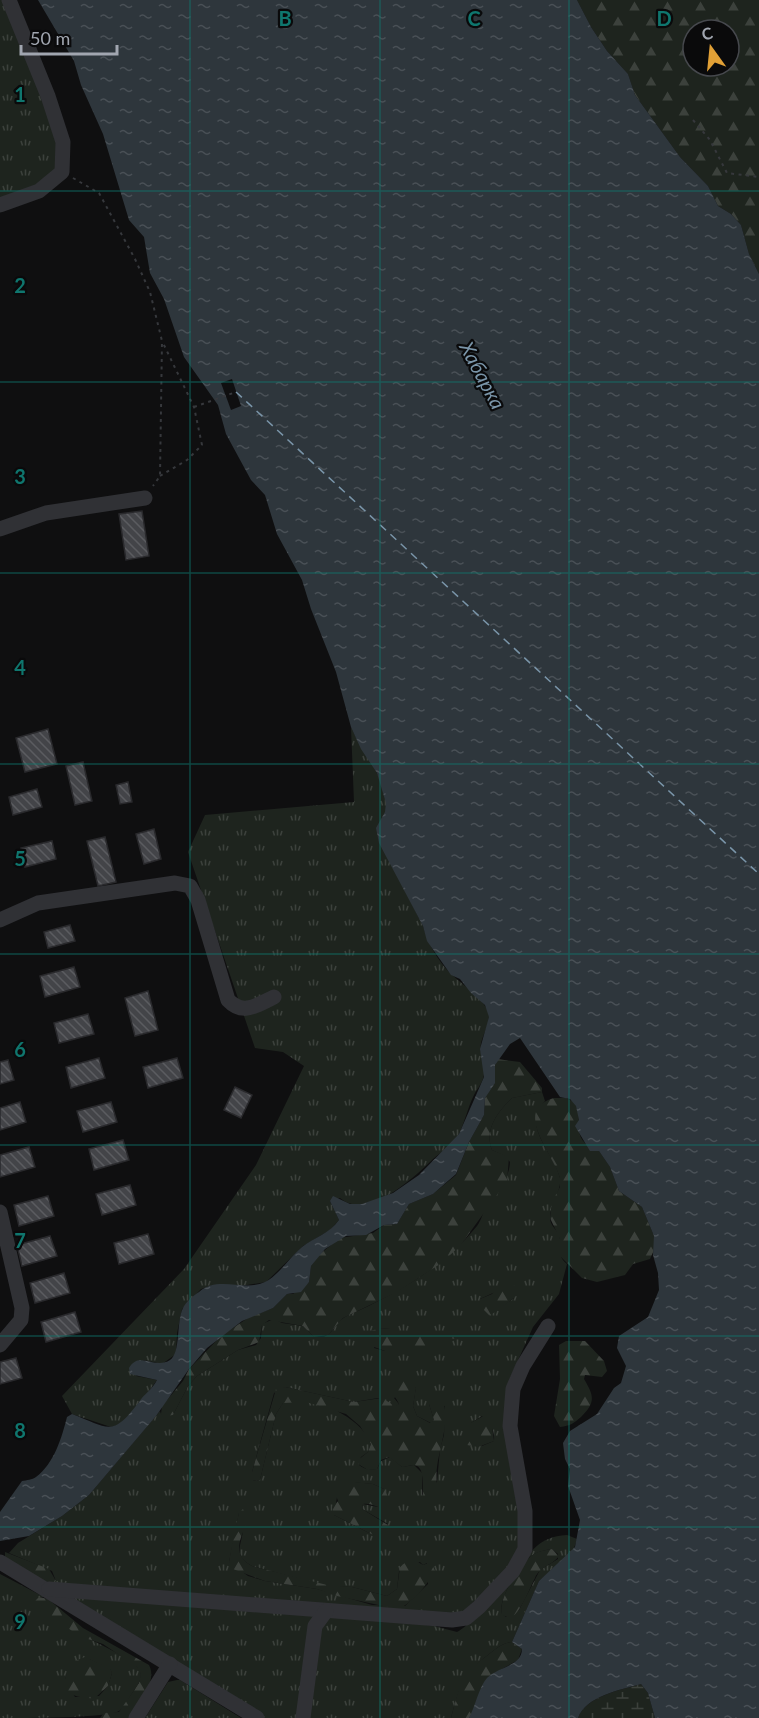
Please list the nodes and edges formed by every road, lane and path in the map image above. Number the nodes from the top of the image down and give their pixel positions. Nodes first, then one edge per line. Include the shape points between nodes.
1 (9, 0) edge
2 (693, 120) dead end
3 (62, 172) junction
4 (759, 177) edge
5 (0, 205) edge
6 (162, 340) junction
7 (236, 392) dead end
8 (194, 407) junction
9 (160, 476) junction
10 (145, 498) joint
11 (0, 529) edge
12 (0, 920) edge
13 (274, 997) dead end
14 (0, 1212) edge
15 (548, 1326) dead end
16 (0, 1345) edge
17 (2, 1563) edge
18 (49, 1589) junction
19 (326, 1611) junction
20 (170, 1664) junction
21 (136, 1718) edge
22 (257, 1718) edge
23 (303, 1718) edge

1 - 3 street via 63,142
2 - 4 path via 710,140 727,173
3 - 5 street via 39,192
3 - 6 path via 99,194 150,292
6 - 8 path
6 - 9 path
7 - 8 path
8 - 9 path via 202,445 187,460
9 - 10 path
10 - 11 street via 46,513
12 - 13 street via 38,903 175,884 190,886 198,900 228,1000 235,1007 247,1009
14 - 16 street via 22,1308 21,1320
15 - 19 street via 513,1389 510,1426 525,1511 525,1549 513,1570 466,1618
17 - 18 street
18 - 19 street
18 - 20 street
19 - 23 street via 315,1626
20 - 21 street
20 - 22 street

